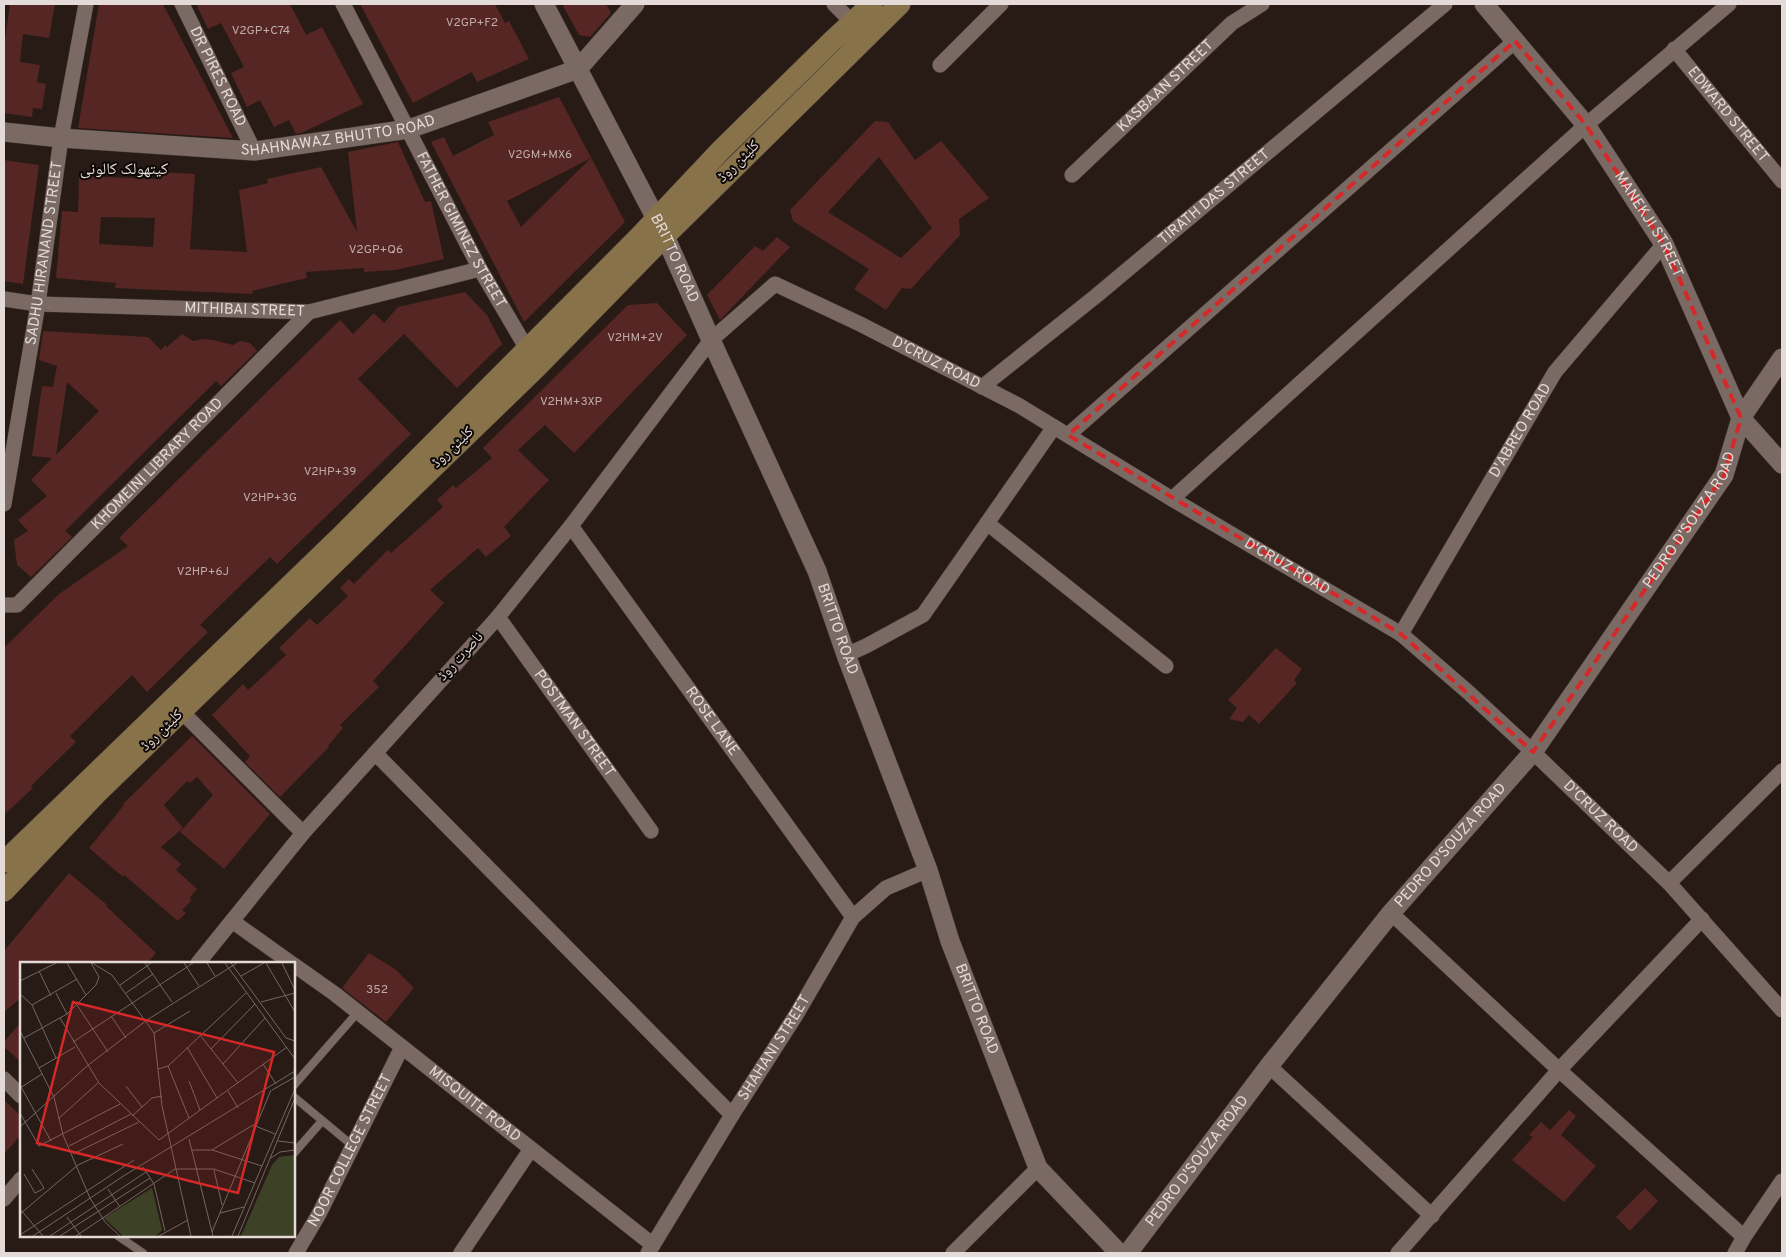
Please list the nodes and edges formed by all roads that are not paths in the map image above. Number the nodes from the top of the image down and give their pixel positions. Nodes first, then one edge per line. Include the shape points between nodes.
1 (86, 4) edge
2 (182, 4) edge
3 (343, 4) edge
4 (544, 4) edge
5 (635, 4) edge
6 (834, 4) edge
7 (872, 4) edge
8 (900, 4) edge
9 (1001, 4) edge
10 (1262, 4) edge
11 (1445, 4) edge
12 (1484, 4) edge
13 (1729, 4) edge
14 (852, 22) junction
15 (1515, 40) junction
16 (1674, 49) junction
17 (940, 65) dead end
18 (578, 69) junction
19 (1586, 125) junction
20 (409, 129) junction
21 (4, 132) edge
22 (61, 138) junction
23 (254, 151) junction
24 (1072, 175) dead end
25 (1782, 181) edge
26 (660, 227) junction
27 (1664, 244) junction
28 (480, 269) junction
29 (4, 299) edge
30 (38, 304) junction
31 (309, 312) junction
32 (711, 340) junction
33 (527, 349) junction
34 (1782, 358) edge
35 (982, 386) junction
36 (1741, 418) junction
37 (1054, 427) junction
38 (1068, 436) junction
39 (1782, 464) edge
40 (1172, 499) junction
41 (4, 504) edge
42 (987, 523) junction
43 (571, 526) junction
44 (4, 604) edge
45 (498, 617) junction
46 (1401, 634) junction
47 (846, 655) junction
48 (1166, 666) dead end
49 (182, 712) junction
50 (1532, 752) junction
51 (375, 753) junction
52 (1782, 771) edge
53 (651, 832) dead end
54 (303, 833) junction
55 (6, 857) edge
56 (928, 870) junction
57 (1669, 883) junction
58 (4, 891) edge
59 (1391, 913) junction
60 (853, 917) junction
61 (1702, 919) junction
62 (232, 921) junction
63 (199, 962) edge
64 (290, 962) edge
65 (295, 965) edge
66 (1782, 1010) edge
67 (358, 1012) junction
68 (402, 1047) junction
69 (1269, 1066) junction
70 (1560, 1070) junction
71 (4, 1079) edge
72 (295, 1084) edge
73 (20, 1095) edge
74 (295, 1098) edge
75 (732, 1115) junction
76 (322, 1121) junction
77 (353, 1146) junction
78 (531, 1149) junction
79 (295, 1152) edge
80 (1038, 1168) junction
81 (20, 1179) edge
82 (1782, 1182) edge
83 (4, 1199) edge
84 (1432, 1216) junction
85 (119, 1237) edge
86 (1744, 1237) junction
87 (650, 1249) edge
88 (142, 1253) edge
89 (296, 1253) edge
90 (460, 1253) edge
91 (953, 1253) edge
92 (1119, 1253) edge
93 (1128, 1253) edge
94 (1398, 1253) edge
95 (1735, 1253) edge

1 - 22 street, SADHU HIRANAND STREET
2 - 23 street, DR PIRES ROAD
3 - 20 street, FATHER GIMINEZ STREET
4 - 18 street, BRITTO ROAD
5 - 18 street, SHAHNAWAZ BHUTTO ROAD
6 - 14 street
7 - 14 main road, کلیٹن روڈ
8 - 26 main road, کلیٹن روڈ
9 - 17 street
10 - 24 street, KASBAAN STREET via 1232,23
11 - 35 street, TIRATH DAS STREET via 1096,296
12 - 15 street, MANEKJI STREET
13 - 16 street
14 - 26 main road, کلیٹن روڈ via 721,150
15 - 19 street, MANEKJI STREET
15 - 38 street
16 - 19 street
16 - 25 street, EDWARD STREET
18 - 20 street, SHAHNAWAZ BHUTTO ROAD
18 - 26 street, BRITTO ROAD
19 - 27 street, MANEKJI STREET
19 - 40 street
20 - 23 street, SHAHNAWAZ BHUTTO ROAD
20 - 28 street, FATHER GIMINEZ STREET
21 - 22 street, SHAHNAWAZ BHUTTO ROAD
22 - 23 street, SHAHNAWAZ BHUTTO ROAD
22 - 30 street, SADHU HIRANAND STREET
26 - 32 street, BRITTO ROAD
26 - 33 main road, کلیٹن روڈ via 638,237
26 - 49 main road, کلیٹن روڈ via 538,366
27 - 36 street, MANEKJI STREET
27 - 46 street, D'ABREO ROAD via 1555,372
28 - 31 street, MITHIBAI STREET
28 - 33 street, FATHER GIMINEZ STREET
29 - 30 street, MITHIBAI STREET
30 - 31 street, MITHIBAI STREET
30 - 41 street, SADHU HIRANAND STREET
31 - 44 street, KHOMEINI LIBRARY ROAD via 18,605
32 - 35 street, D'CRUZ ROAD via 775,284
32 - 43 street, ناصرت روڈ
32 - 47 street, BRITTO ROAD via 818,571
33 - 55 main road, کلیٹن روڈ via 334,543
34 - 36 street, PEDRO D'SOUZA ROAD
35 - 37 street, D'CRUZ ROAD
36 - 39 street, MANEKJI STREET
36 - 50 street, PEDRO D'SOUZA ROAD via 1724,475
37 - 38 street, D'CRUZ ROAD
37 - 42 street
38 - 40 street, D'CRUZ ROAD
40 - 46 street, D'CRUZ ROAD
42 - 47 street via 923,616
42 - 48 street
43 - 45 street, ناصرت روڈ
43 - 60 street, ROSE LANE
45 - 51 street, ناصرت روڈ
45 - 53 street, POSTMAN STREET
46 - 50 street, D'CRUZ ROAD
47 - 56 street, BRITTO ROAD
49 - 54 street
49 - 58 main road, کلیٹن روڈ
50 - 57 street, D'CRUZ ROAD
50 - 59 street, PEDRO D'SOUZA ROAD
51 - 54 street, ناصرت روڈ
51 - 75 street
52 - 57 street
54 - 62 street, ناصرت روڈ
56 - 60 street, SHAHANI STREET via 886,888
56 - 80 street, BRITTO ROAD via 950,941
57 - 61 street, D'CRUZ ROAD
59 - 69 street, PEDRO D'SOUZA ROAD
59 - 70 street
60 - 75 street, SHAHANI STREET
61 - 66 street, D'CRUZ ROAD
61 - 70 street
62 - 63 street, ناصرت روڈ
62 - 64 street, MISQUITE ROAD
65 - 67 street, MISQUITE ROAD
67 - 68 street, MISQUITE ROAD
67 - 72 lane
68 - 77 street, NOOR COLLEGE STREET
68 - 78 street, MISQUITE ROAD
69 - 84 street
69 - 93 street, PEDRO D'SOUZA ROAD
70 - 84 street
70 - 86 street
71 - 73 street
74 - 76 lane
75 - 87 street, SHAHANI STREET
76 - 77 lane
76 - 79 lane
77 - 89 street, NOOR COLLEGE STREET
78 - 87 street, MISQUITE ROAD
78 - 90 street
80 - 91 street
80 - 92 street, BRITTO ROAD
81 - 83 street
82 - 86 street
84 - 94 street
85 - 88 lane
86 - 95 street

